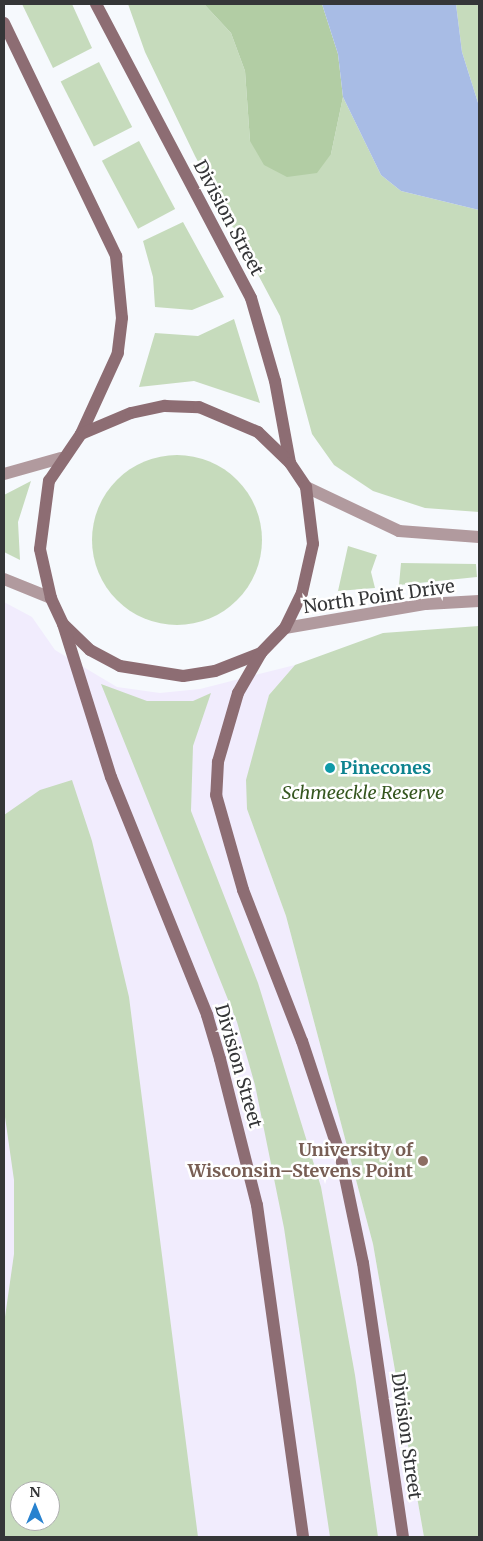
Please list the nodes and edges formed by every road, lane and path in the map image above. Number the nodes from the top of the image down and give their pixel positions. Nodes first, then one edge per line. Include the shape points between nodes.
1 (96, 4) edge
2 (4, 23) edge
3 (81, 434) junction
4 (61, 458) junction
5 (290, 463) junction
6 (4, 474) edge
7 (306, 487) junction
8 (479, 537) edge
9 (4, 579) edge
10 (51, 598) junction
11 (479, 601) edge
12 (63, 624) junction
13 (285, 628) junction
14 (261, 653) junction
15 (303, 1537) edge
16 (403, 1537) edge

1 - 5 main road, Division Street via 251,298 275,381
2 - 3 main road via 116,256 122,318 118,353
3 - 4 main road
3 - 5 main road via 131,413 165,406 198,408 258,432
4 - 6 street
4 - 10 main road via 49,481 42,515 40,549
5 - 7 main road
7 - 8 street via 399,531
7 - 13 main road via 312,553 302,593
9 - 10 street
10 - 12 main road
11 - 13 street, North Point Drive via 426,604
12 - 14 main road via 90,650 120,666 152,673 183,676 215,671
12 - 15 main road, Division Street via 112,777 207,1015 227,1086 256,1205
13 - 14 main road
14 - 16 main road, Division Street via 238,693 218,762 216,795 243,890 302,1041 341,1158 363,1262

